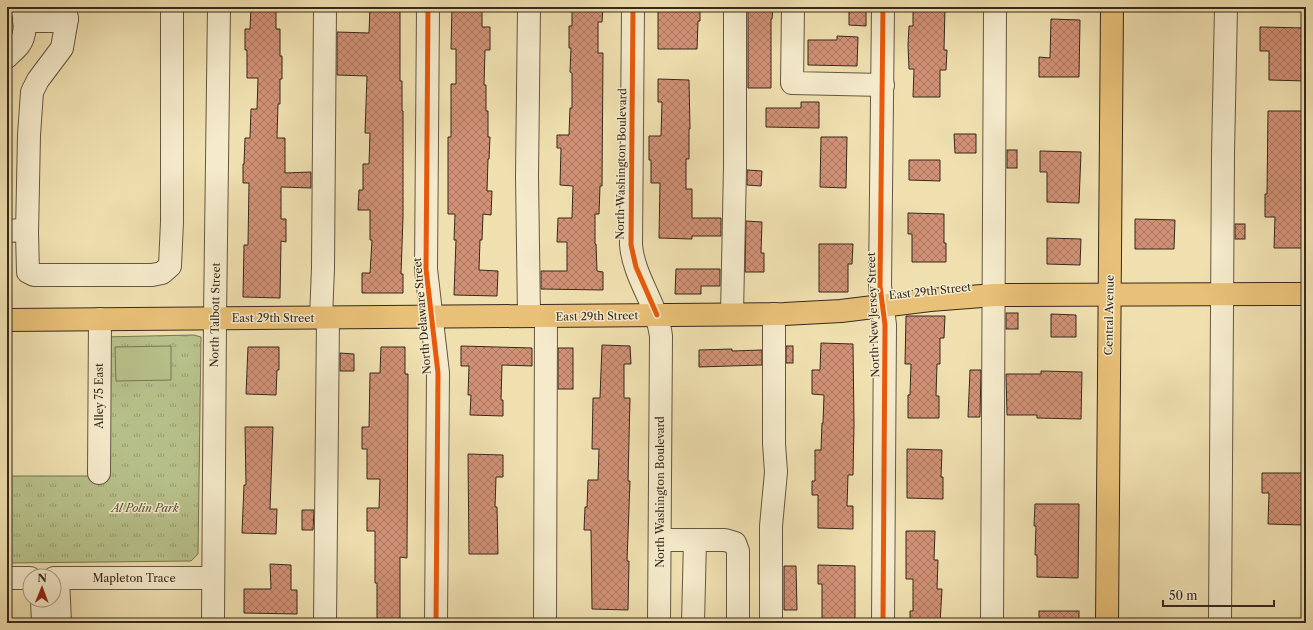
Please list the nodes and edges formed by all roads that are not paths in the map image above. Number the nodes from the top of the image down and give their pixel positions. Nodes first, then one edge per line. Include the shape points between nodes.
1 (172, 7) edge
2 (219, 7) edge
3 (324, 7) edge
4 (428, 7) edge
5 (529, 7) edge
6 (633, 7) edge
7 (735, 7) edge
8 (793, 7) edge
9 (883, 7) edge
10 (995, 7) edge
11 (1112, 7) edge
12 (1226, 7) edge
13 (66, 13) edge
14 (22, 14) edge
15 (7, 57) edge
16 (883, 85) junction
17 (17, 232) edge
18 (1223, 294) junction
19 (1306, 294) edge
20 (994, 295) junction
21 (1109, 295) junction
22 (883, 306) junction
23 (732, 314) junction
24 (774, 314) junction
25 (657, 315) junction
26 (538, 316) junction
27 (214, 318) junction
28 (325, 318) junction
29 (431, 318) junction
30 (100, 319) junction
31 (7, 320) edge
32 (99, 473) dead end
33 (660, 540) junction
34 (694, 540) junction
35 (7, 578) edge
36 (22, 578) edge
37 (62, 578) edge
38 (213, 578) junction
39 (42, 608) edge
40 (59, 608) edge
41 (42, 623) edge
42 (60, 623) edge
43 (213, 623) edge
44 (325, 623) edge
45 (436, 623) edge
46 (545, 623) edge
47 (659, 623) edge
48 (694, 623) edge
49 (738, 623) edge
50 (771, 623) edge
51 (883, 623) edge
52 (992, 623) edge
53 (1107, 623) edge
54 (1220, 623) edge

1 - 17 street via 170,266 162,273 152,275 34,275 28,272
2 - 27 street, North Talbott Street
3 - 28 street
4 - 29 street, North Delaware Street via 426,269
5 - 26 street via 527,176
6 - 25 street, North Washington Boulevard via 631,245 636,267
7 - 23 street
8 - 16 street via 792,82
9 - 16 street, North New Jersey Street
10 - 20 street
11 - 21 main road, Central Avenue
12 - 18 street
13 - 14 street
13 - 17 street via 62,48 32,92
14 - 15 street via 24,36
16 - 22 street, North New Jersey Street via 880,286
18 - 19 main road, East 29th Street
18 - 21 main road, East 29th Street
18 - 54 street
20 - 21 main road, East 29th Street
20 - 22 main road, East 29th Street
20 - 52 street
21 - 53 main road, Central Avenue
22 - 24 main road, East 29th Street
22 - 51 street, North New Jersey Street
23 - 24 main road, East 29th Street
23 - 25 main road, East 29th Street
24 - 50 street via 776,472 771,526
25 - 26 main road, East 29th Street
25 - 33 street, North Washington Boulevard via 661,340
26 - 29 main road, East 29th Street
26 - 46 street
27 - 28 main road, East 29th Street
27 - 30 main road, East 29th Street
27 - 38 street, North Talbott Street
28 - 29 main road, East 29th Street
28 - 44 street
29 - 45 street, North Delaware Street via 438,373
30 - 31 main road, East 29th Street
30 - 32 street, Alley 75 East
33 - 34 street
33 - 47 street, North Washington Boulevard
34 - 48 street
34 - 49 street via 725,540 735,543 738,551
35 - 36 street
37 - 38 street, Mapleton Trace
38 - 43 street, North Talbott Street
39 - 41 street
40 - 42 street

